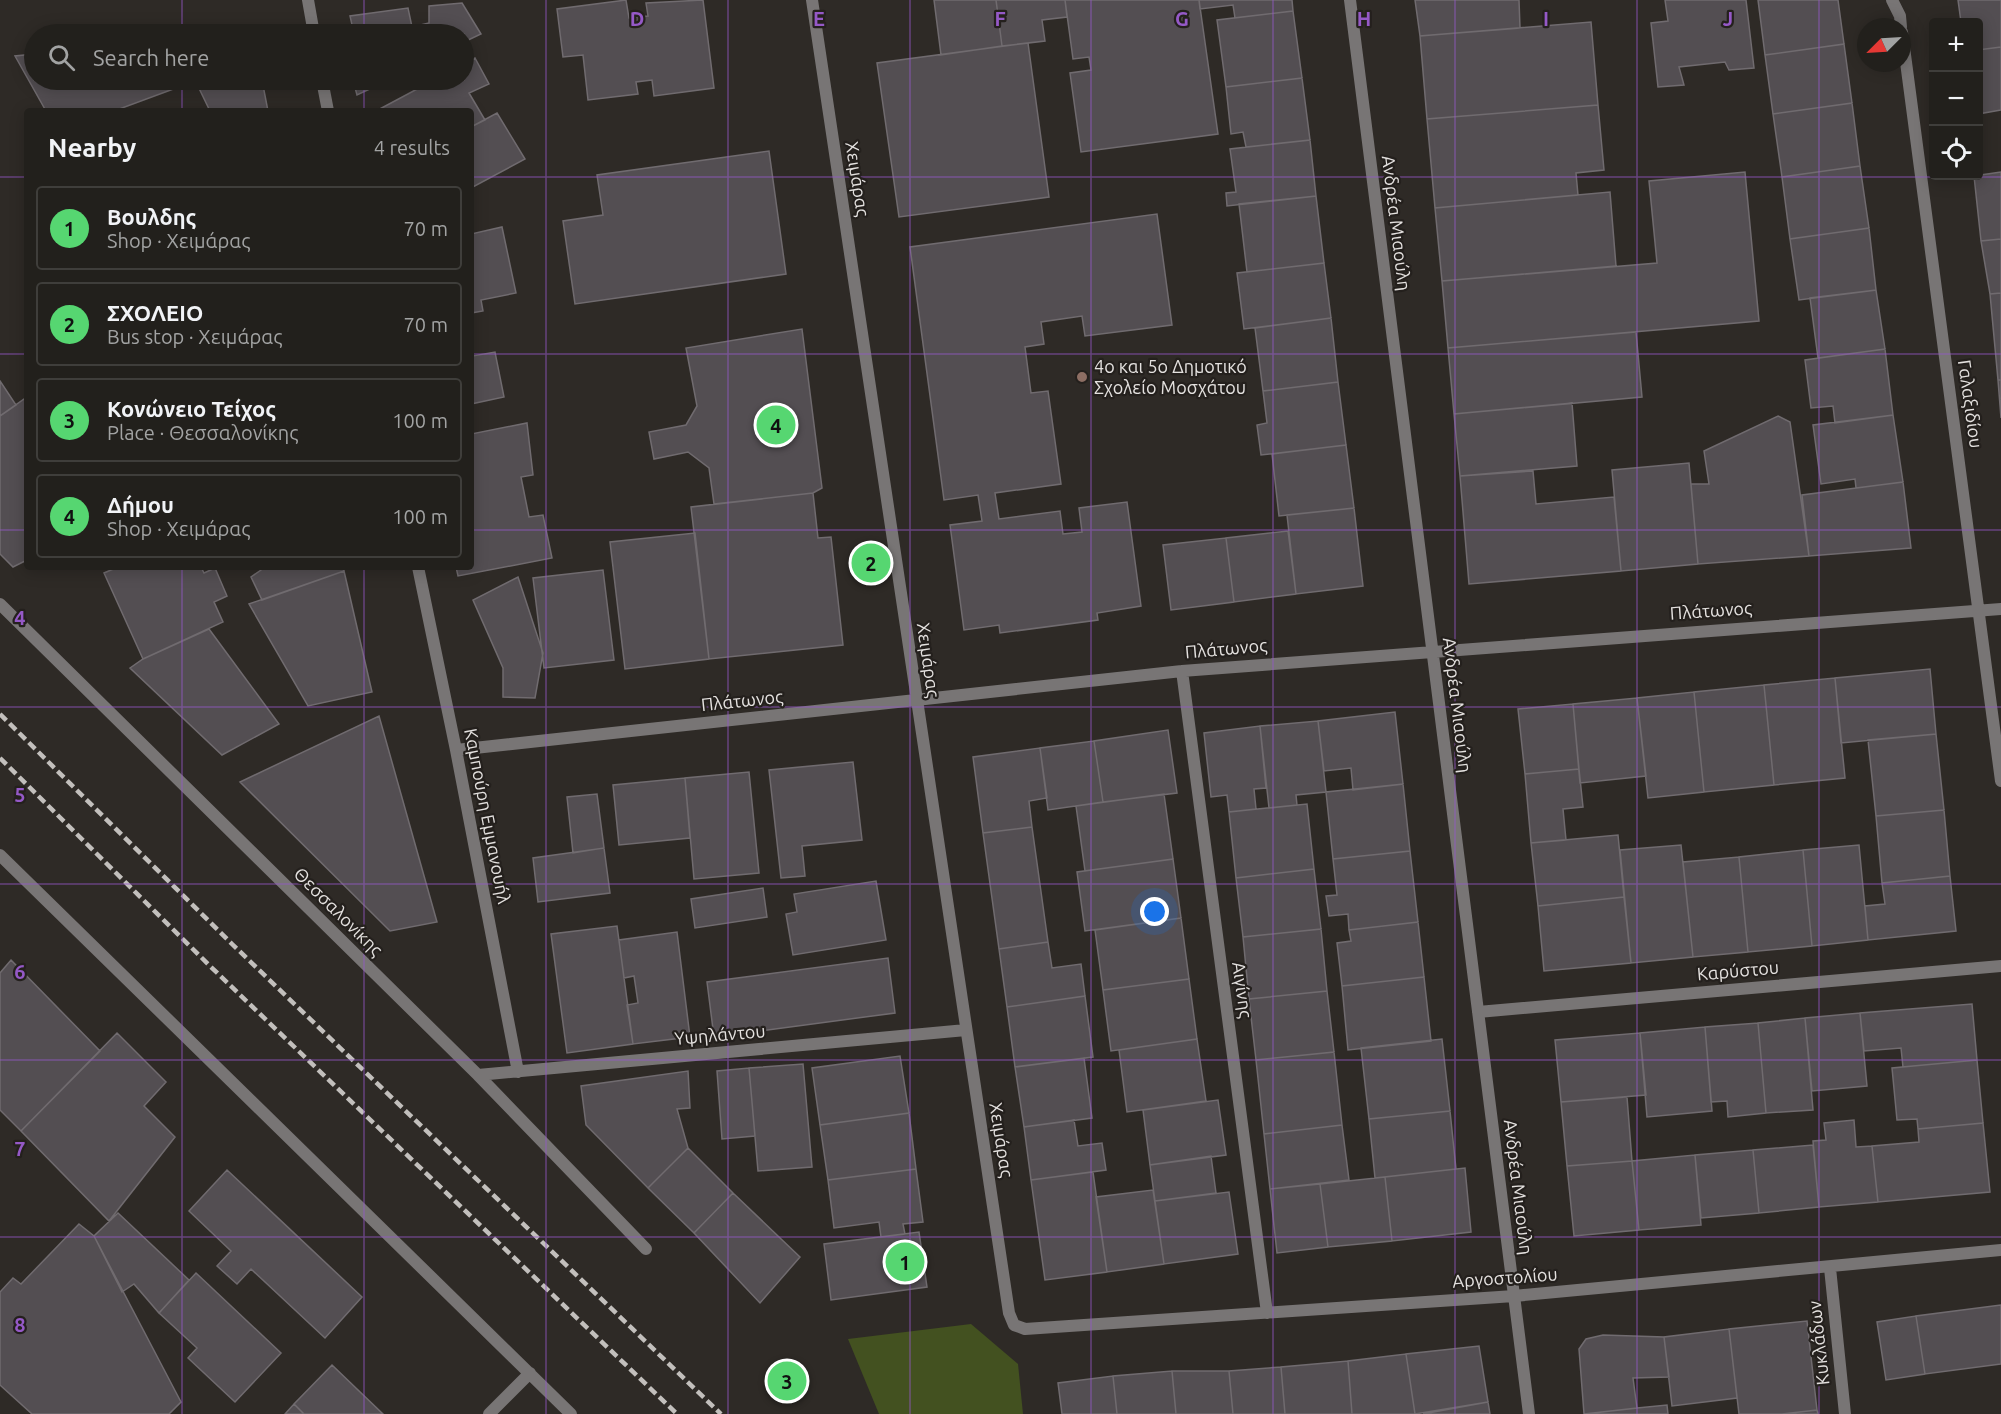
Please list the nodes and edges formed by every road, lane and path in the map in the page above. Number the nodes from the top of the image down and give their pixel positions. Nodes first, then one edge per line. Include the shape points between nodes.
1 (308, 0) edge
2 (812, 0) edge
3 (1350, 0) edge
4 (1892, 0) edge
5 (1900, 18) edge
6 (312, 24) edge
7 (1907, 72) edge
8 (324, 90) edge
9 (327, 108) edge
10 (419, 570) edge
11 (0, 604) edge
12 (2001, 609) edge
13 (1979, 610) junction
14 (1432, 650) junction
15 (1182, 671) junction
16 (916, 701) junction
17 (456, 750) junction
18 (2001, 781) edge
19 (0, 855) edge
20 (2001, 966) edge
21 (1478, 1012) junction
22 (966, 1030) junction
23 (518, 1071) junction
24 (478, 1075) junction
25 (646, 1249) dead end
26 (2001, 1250) edge
27 (1830, 1268) junction
28 (1514, 1296) junction
29 (1267, 1313) junction
30 (1013, 1323) joint
31 (530, 1374) junction
32 (489, 1414) edge
33 (571, 1414) edge
34 (1529, 1414) edge
35 (1845, 1414) edge

1 - 6 street
2 - 16 street, Χειμάρας
3 - 14 street, Ανδρέα Μιαούλη
4 - 5 street
7 - 13 street, Γαλαξιδίου
8 - 9 street
10 - 17 street, Καμπούρη Εμμανουήλ
11 - 24 street, Θεσσαλονίκης
12 - 13 street, Πλάτωνος
13 - 14 street, Πλάτωνος
13 - 18 street, Γαλαξιδίου
14 - 15 street, Πλάτωνος
14 - 21 street, Ανδρέα Μιαούλη
15 - 16 street, Πλάτωνος
15 - 29 street, Αιγίνης
16 - 17 street, Πλάτωνος
16 - 22 street, Χειμάρας
17 - 23 street, Καμπούρη Εμμανουήλ
19 - 31 street
20 - 21 street, Καρύστου
21 - 28 street, Ανδρέα Μιαούλη
22 - 23 street, Υψηλάντου
22 - 30 street, Χειμάρας
23 - 24 street, Υψηλάντου
24 - 25 street, Θεσσαλονίκης
26 - 27 street, Αργοστολίου
27 - 28 street, Αργοστολίου
27 - 35 street, Κυκλάδων
28 - 29 street, Αργοστολίου
28 - 34 street, Ανδρέα Μιαούλη
29 - 30 street, Αργοστολίου via 1025,1329
31 - 32 street
31 - 33 street

